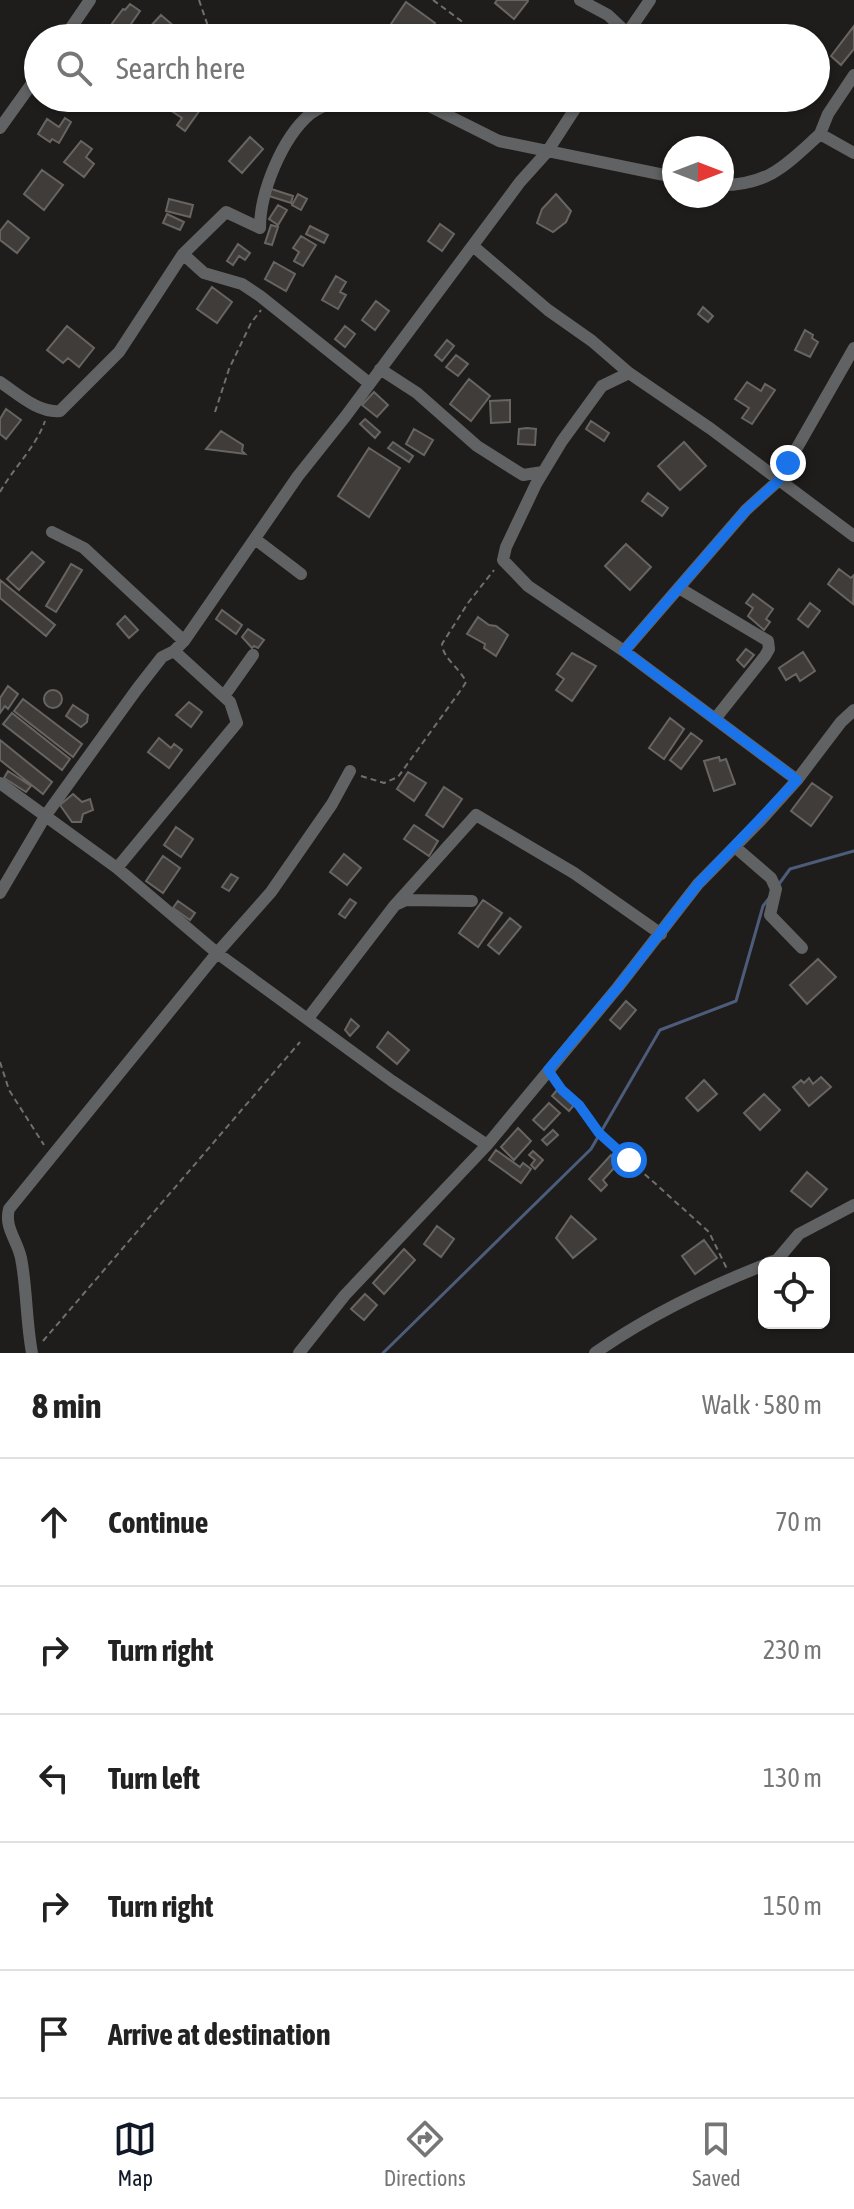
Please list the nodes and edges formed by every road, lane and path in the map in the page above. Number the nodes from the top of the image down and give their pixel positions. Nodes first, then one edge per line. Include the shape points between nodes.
1 (90, 0) edge
2 (199, 0) edge
3 (433, 0) edge
4 (580, 0) edge
5 (650, 0) edge
6 (74, 24) edge
7 (207, 24) edge
8 (464, 24) edge
9 (615, 24) edge
10 (633, 24) edge
11 (854, 75) edge
12 (24, 95) edge
13 (830, 111) edge
14 (313, 112) edge
15 (441, 112) edge
16 (573, 112) edge
17 (829, 112) edge
18 (0, 128) edge
19 (820, 134) junction
20 (547, 152) junction
21 (854, 153) edge
22 (662, 175) edge
23 (734, 185) edge
24 (473, 246) junction
25 (183, 254) junction
26 (266, 303) junction
27 (854, 348) edge
28 (380, 369) junction
29 (629, 373) junction
30 (0, 382) edge
31 (369, 383) junction
32 (49, 412) junction
33 (215, 412) dead end
34 (543, 472) junction
35 (523, 475) junction
36 (778, 481) junction
37 (0, 492) edge
38 (531, 495) junction
39 (52, 532) dead end
40 (854, 536) edge
41 (255, 539) junction
42 (503, 560) junction
43 (301, 574) dead end
44 (679, 588) junction
45 (184, 641) junction
46 (174, 651) junction
47 (624, 651) junction
48 (253, 655) dead end
49 (224, 696) junction
50 (854, 710) edge
51 (715, 719) junction
52 (350, 771) joint
53 (797, 780) junction
54 (0, 783) edge
55 (46, 815) junction
56 (735, 847) junction
57 (117, 868) junction
58 (0, 893) edge
59 (472, 901) dead end
60 (395, 905) junction
61 (661, 934) junction
62 (802, 948) dead end
63 (217, 953) junction
64 (309, 1017) junction
65 (300, 1042) dead end
66 (0, 1062) edge
67 (548, 1070) junction
68 (487, 1145) junction
69 (50, 1156) junction
70 (854, 1205) edge
71 (780, 1257) edge
72 (758, 1267) edge
73 (731, 1278) junction
74 (43, 1341) dead end
75 (32, 1353) edge
76 (299, 1353) edge
77 (595, 1353) edge

1 - 6 street
2 - 7 path
3 - 8 path
4 - 9 street
5 - 10 street
11 - 13 street
12 - 18 street
14 - 25 street via 274,165 260,228 226,212
15 - 20 street via 499,141
16 - 20 street
17 - 19 street
19 - 21 street
19 - 23 street via 769,177
20 - 22 street
20 - 24 street
24 - 28 street
24 - 29 street
25 - 26 street via 204,273 242,284
25 - 32 street via 119,352 68,405
26 - 31 street
26 - 33 path via 229,369
27 - 36 street
28 - 31 street
28 - 35 street via 477,446
29 - 34 street via 602,386
29 - 36 street
30 - 32 street
31 - 41 street
32 - 37 path via 39,438
34 - 35 street
34 - 38 street
35 - 38 street
36 - 40 street
36 - 44 street
38 - 42 street
39 - 45 street via 84,548
41 - 43 street
41 - 45 street
42 - 47 street via 528,586
42 - 52 path via 442,644 466,682 398,777 384,783
44 - 47 street
44 - 51 street via 768,641 765,656
45 - 46 street
46 - 49 street
46 - 55 street via 162,657 137,689
47 - 51 street
48 - 49 street
49 - 57 street via 237,723
50 - 53 street
51 - 53 street
52 - 63 street via 271,892
53 - 56 street
54 - 55 street
55 - 57 street
55 - 58 street
56 - 61 street via 698,884
56 - 62 street via 771,878 776,889 770,915
57 - 63 street
59 - 60 street via 406,900
60 - 61 street via 476,815 574,873
60 - 64 street
61 - 67 street
63 - 64 street
63 - 69 street
64 - 68 street
65 - 74 path
66 - 69 path via 9,1090
67 - 68 street
67 - 73 path via 599,1133 709,1232
68 - 76 street via 345,1295
69 - 75 street via 7,1216 21,1260
70 - 71 street via 799,1234
72 - 73 street
73 - 77 street

